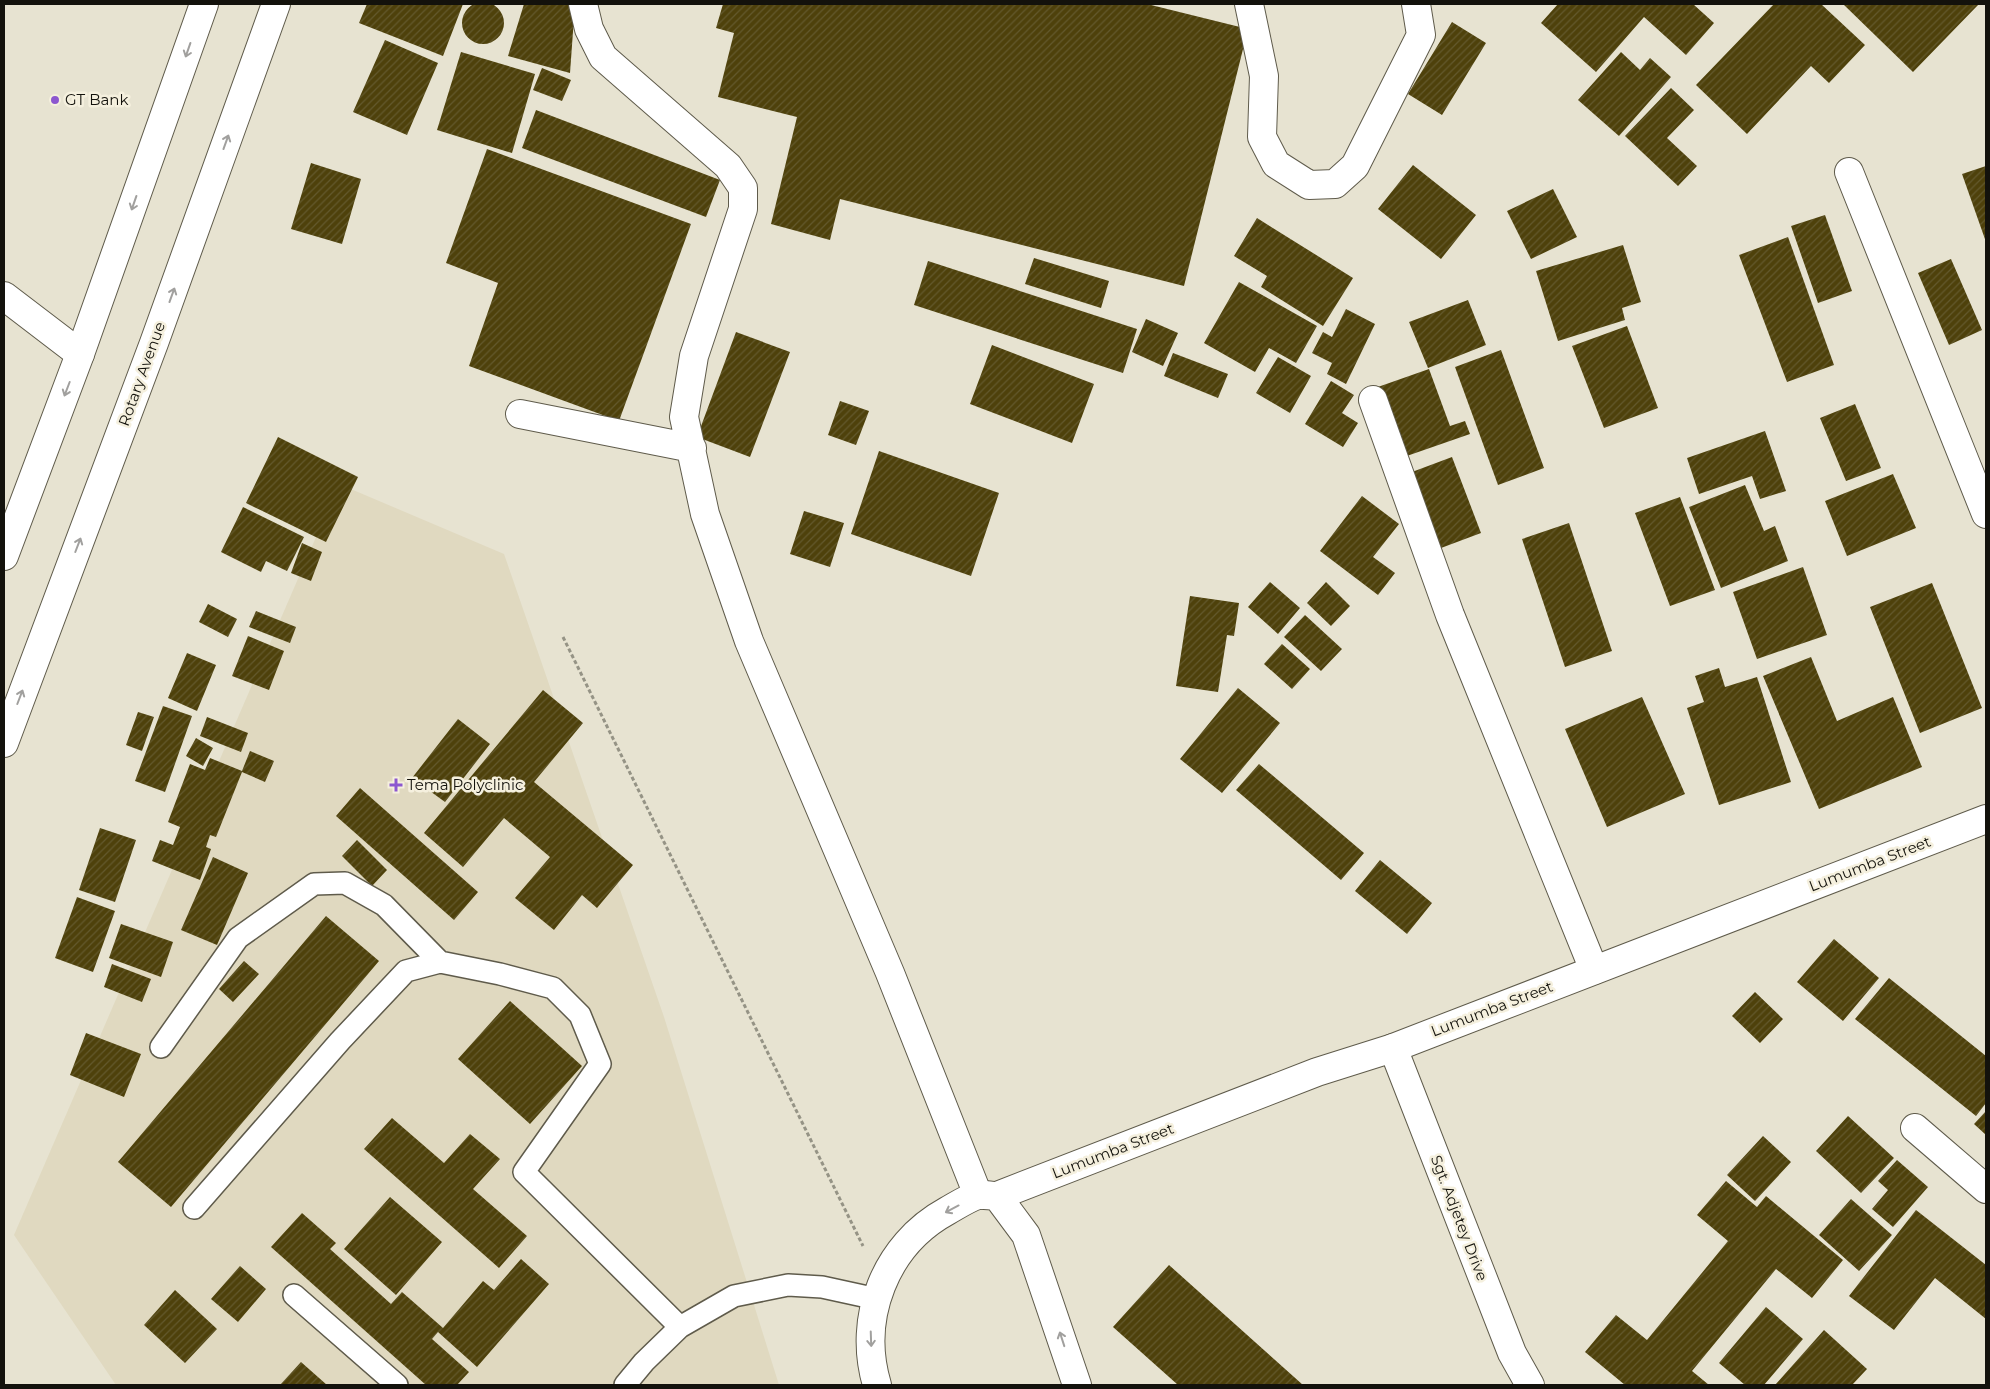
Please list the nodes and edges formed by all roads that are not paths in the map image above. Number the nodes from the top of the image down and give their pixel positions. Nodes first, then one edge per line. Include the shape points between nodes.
1 (204, 4) edge
2 (276, 4) edge
3 (582, 4) edge
4 (1249, 4) edge
5 (1416, 4) edge
6 (1849, 172) dead end
7 (4, 296) edge
8 (80, 354) junction
9 (1373, 400) dead end
10 (520, 414) dead end
11 (692, 448) junction
12 (1986, 514) edge
13 (4, 556) edge
14 (4, 743) edge
15 (1986, 819) edge
16 (440, 962) junction
17 (1594, 970) junction
18 (161, 1048) dead end
19 (1393, 1048) junction
20 (1914, 1128) dead end
21 (1986, 1189) edge
22 (988, 1196) junction
23 (194, 1208) dead end
24 (879, 1291) junction
25 (294, 1295) dead end
26 (680, 1328) junction
27 (397, 1385) edge
28 (625, 1385) edge
29 (877, 1385) edge
30 (1077, 1385) edge
31 (1530, 1385) edge

1 -> 8 street
14 -> 2 street, Rotary Avenue via 154,343
3 - 11 street via 589,29 604,57 728,166 743,188 743,209 694,356 684,417
4 - 5 street via 1264,76 1262,137 1276,164 1309,185 1335,184 1355,166 1421,35
6 - 12 street
7 - 8 street
8 -> 13 street
9 - 17 street via 1450,615
10 - 11 street
11 - 22 street via 705,514 749,641
15 - 17 street, Lumumba Street
16 - 18 lane via 384,905 345,884 314,884 238,938
16 - 23 lane via 406,971 340,1041
16 - 26 lane via 553,988 580,1015 600,1064 524,1172
17 - 19 street, Lumumba Street
19 - 22 street, Lumumba Street via 1317,1072
19 - 31 street, Sgt. Adjetey Drive via 1512,1353
20 - 21 street
22 -> 24 street, Lumumba Street via 928,1222 898,1252
30 -> 22 street via 1026,1235
24 - 26 lane via 788,1285 734,1296
24 -> 29 street, Lumumba Street via 870,1325 872,1368
25 - 27 lane
26 - 28 lane

